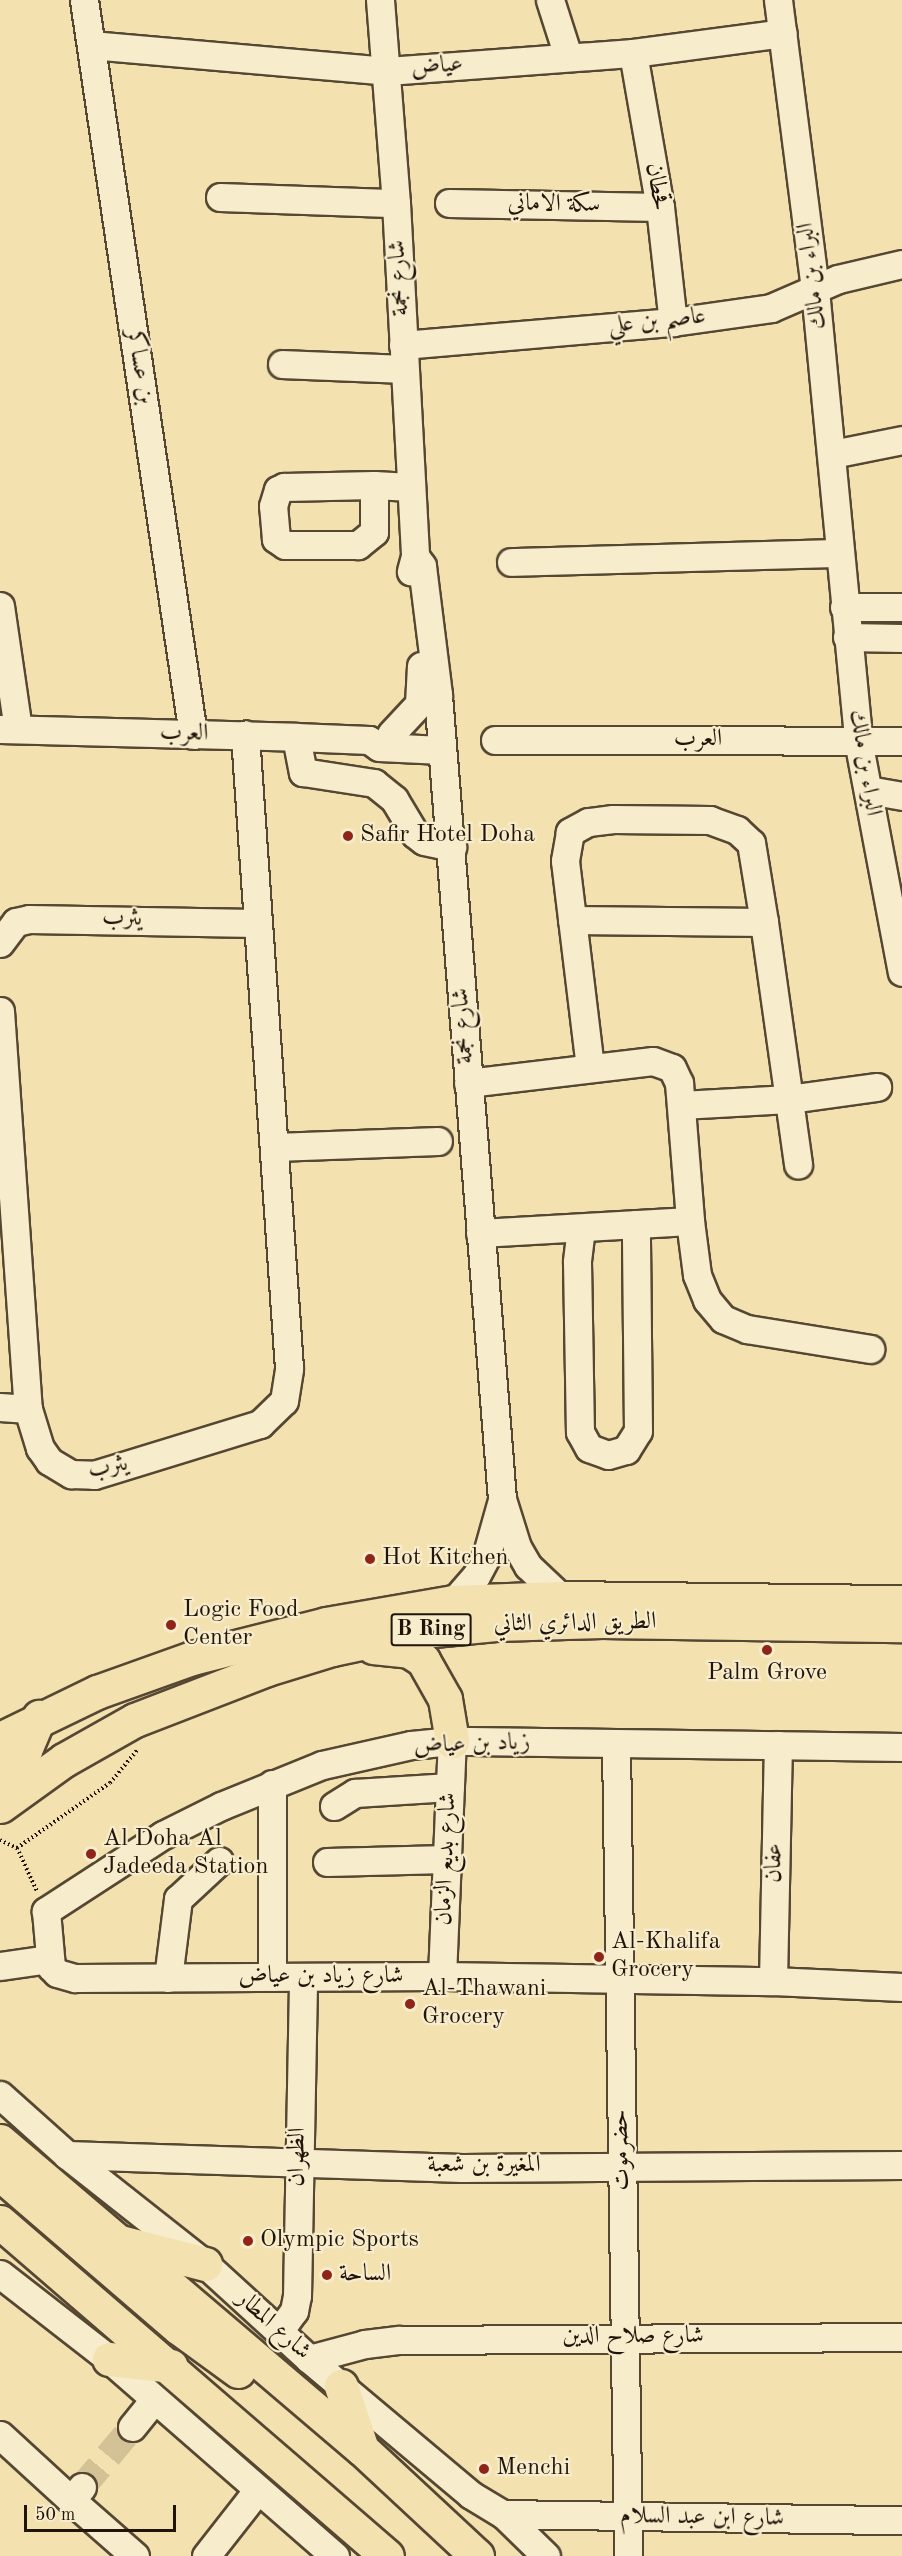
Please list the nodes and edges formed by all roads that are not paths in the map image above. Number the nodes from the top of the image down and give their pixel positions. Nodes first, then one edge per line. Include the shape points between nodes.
1 (84, 0) edge
2 (380, 0) edge
3 (550, 0) edge
4 (778, 0) edge
5 (783, 33) junction
6 (91, 45) junction
7 (633, 53) junction
8 (568, 56) junction
9 (387, 71) junction
10 (220, 197) dead end
11 (396, 203) junction
12 (449, 203) dead end
13 (660, 207) junction
14 (902, 264) edge
15 (815, 290) junction
16 (673, 322) junction
17 (404, 357) junction
18 (282, 364) dead end
19 (902, 440) edge
20 (832, 454) junction
21 (374, 485) dead end
22 (411, 487) junction
23 (840, 553) junction
24 (512, 562) dead end
25 (0, 606) edge
26 (844, 607) junction
27 (902, 607) edge
28 (847, 637) junction
29 (902, 638) edge
30 (430, 696) junction
31 (9, 729) edge
32 (193, 735) junction
33 (245, 735) junction
34 (296, 737) junction
35 (380, 737) junction
36 (495, 740) dead end
37 (858, 740) junction
38 (902, 741) edge
39 (442, 742) junction
40 (868, 789) junction
41 (902, 796) edge
42 (452, 848) junction
43 (572, 920) junction
44 (764, 922) junction
45 (255, 923) junction
46 (0, 943) edge
47 (902, 972) edge
48 (0, 1011) edge
49 (590, 1067) junction
50 (468, 1083) junction
51 (877, 1087) dead end
52 (789, 1099) junction
53 (681, 1105) junction
54 (438, 1141) dead end
55 (275, 1147) junction
56 (5, 1163) edge
57 (798, 1165) dead end
58 (690, 1221) junction
59 (636, 1224) junction
60 (580, 1228) junction
61 (546, 1229) junction
62 (480, 1233) junction
63 (577, 1262) junction
64 (870, 1349) dead end
65 (0, 1407) edge
66 (28, 1409) junction
67 (502, 1499) junction
68 (562, 1598) junction
69 (453, 1602) junction
70 (901, 1620) edge
71 (333, 1649) junction
72 (39, 1717) junction
73 (0, 1738) edge
74 (452, 1741) junction
75 (615, 1745) junction
76 (778, 1745) junction
77 (902, 1747) edge
78 (0, 1777) edge
79 (272, 1784) junction
80 (450, 1787) junction
81 (0, 1806) edge
82 (334, 1806) dead end
83 (447, 1859) junction
84 (219, 1861) dead end
85 (327, 1862) dead end
86 (49, 1959) junction
87 (0, 1966) edge
88 (442, 1976) junction
89 (272, 1977) junction
90 (168, 1978) junction
91 (303, 1978) junction
92 (619, 1980) junction
93 (772, 1981) junction
94 (902, 1987) edge
95 (0, 2095) edge
96 (0, 2141) edge
97 (66, 2155) junction
98 (298, 2162) junction
99 (902, 2165) edge
100 (622, 2166) junction
101 (0, 2174) edge
102 (0, 2222) edge
103 (113, 2240) junction
104 (205, 2264) junction
105 (0, 2274) edge
106 (280, 2330) junction
107 (625, 2336) junction
108 (902, 2337) edge
109 (365, 2344) junction
110 (109, 2359) junction
111 (309, 2359) junction
112 (171, 2366) junction
113 (341, 2386) junction
114 (154, 2400) junction
115 (324, 2419) junction
116 (132, 2427) tunnel mouth
117 (0, 2435) edge
118 (363, 2449) junction
119 (257, 2491) junction
120 (502, 2514) junction
121 (628, 2518) junction
122 (902, 2520) edge
123 (135, 2556) edge
124 (206, 2556) edge
125 (335, 2556) edge
126 (387, 2556) edge
127 (477, 2556) edge
128 (546, 2556) edge
129 (628, 2556) edge

1 - 6 street, بن عساكر
2 - 9 street, شارع نجمة
3 - 8 street
4 - 5 street, البراء بن مالك
5 - 7 street, عياض
5 - 15 street, البراء بن مالك
6 - 9 street, عياض
6 - 32 street, بن عساكر
7 - 8 street, عياض
7 - 13 street, قحطان
8 - 9 street, عياض
9 - 11 street, شارع نجمة
10 - 11 street
11 - 17 street, شارع نجمة
12 - 13 street, سكة الاماني
13 - 16 street, قحطان
14 - 15 street, عاصم بن علي via 858,273
15 - 16 street, عاصم بن علي via 771,308
15 - 20 street, البراء بن مالك
16 - 17 street, عاصم بن علي
17 - 18 street, عاصم بن علي
17 - 22 street, شارع نجمة
19 - 20 street
20 - 23 street, البراء بن مالك
21 - 22 street
22 - 30 street, شارع نجمة via 415,556 422,566
23 - 24 street
23 - 26 street, البراء بن مالك
25 - 31 street
26 - 27 street
26 - 28 street, البراء بن مالك
28 - 29 street
28 - 37 street, البراء بن مالك
30 - 35 street
30 - 39 street, شارع نجمة
31 - 32 street, العرب
32 - 33 street, العرب
33 - 34 street, العرب
33 - 45 street, يثرب
34 - 35 street, العرب
34 - 42 street via 303,772 374,783 394,799 415,834 424,841
35 - 39 street, العرب via 379,747
36 - 37 street, العرب
37 - 38 street, العرب
37 - 40 street, البراء بن مالك
39 - 42 street, شارع نجمة
40 - 41 street
40 - 47 street, البراء بن مالك
42 - 50 street, شارع نجمة
43 - 44 street
43 - 44 street via 564,861 570,832 588,822 623,819 710,820 737,830 751,843 756,859
43 - 49 street
44 - 52 street
45 - 46 street, يثرب via 29,919 16,922
45 - 55 street, يثرب
48 - 56 street, يثرب
49 - 50 street
49 - 53 street via 652,1061 672,1068 679,1083
50 - 62 street, شارع نجمة
51 - 52 street
52 - 53 street
52 - 57 street
53 - 58 street
54 - 55 street
55 - 66 street, يثرب via 289,1368 284,1401 273,1414 260,1424 94,1475 71,1474 49,1461 40,1448
56 - 66 street, يثرب
58 - 59 street
58 - 64 street via 697,1275 707,1300 723,1319 747,1329
59 - 60 street
59 - 63 street via 638,1431 631,1446 618,1454 599,1454 589,1448 580,1432
60 - 61 street
60 - 63 street
61 - 62 street
61 - 63 street
62 - 67 street, شارع نجمة
65 - 66 street
67 - 68 street, شارع نجمة via 517,1547 528,1566
67 - 69 street, شارع نجمة via 486,1557 476,1576
68 - 69 main road, الطريق الدائري الثاني / B Ring
68 - 70 main road, الطريق الدائري الثاني / B Ring
69 - 72 main road, الطريق الدائري الثاني / B Ring via 326,1624 203,1655
70 - 71 main road, الطريق الدائري الثاني / B Ring via 496,1624 413,1632
71 - 74 main road via 409,1651 423,1660 445,1699
71 - 81 main road, الطريق الدائري الثاني / B Ring via 256,1673 135,1720 64,1760
72 - 73 main road, الطريق الدائري الثاني / B Ring
72 - 78 main road via 25,1750
74 - 75 street, زياد بن عياض
74 - 79 street, زياد بن عياض via 411,1745 322,1765
74 - 80 street, شارع بديع الزمان
75 - 76 street, زياد بن عياض
75 - 92 street, حضرموت
76 - 77 street, زياد بن عياض
76 - 93 street, عفان
79 - 86 street, زياد بن عياض via 163,1835 46,1911
79 - 89 street
80 - 82 street via 355,1793
80 - 83 street, شارع بديع الزمان
83 - 85 street
83 - 88 street, شارع بديع الزمان
84 - 90 street via 178,1899
86 - 87 street
86 - 90 street, شارع زياد بن عياض via 51,1967 63,1976
88 - 91 street, شارع زياد بن عياض
88 - 92 street, شارع زياد بن عياض
89 - 90 street, شارع زياد بن عياض
89 - 91 street, شارع زياد بن عياض
91 - 98 street, الظهران
92 - 93 street, شارع زياد بن عياض
92 - 100 street, حضرموت
93 - 94 street, شارع زياد بن عياض
95 - 97 street, شارع المطار
96 - 103 main road, شارع المطار
97 - 98 street, المغيرة بن شعبة
97 - 104 street, شارع المطار
98 - 100 street, المغيرة بن شعبة via 462,2168
98 - 106 street, الظهران via 297,2296 294,2311
99 - 100 street, المغيرة بن شعبة
100 - 107 street, حضرموت
101 - 115 main road via 207,2350
102 - 112 main road
103 - 104 main road
103 - 115 main road, شارع المطار
104 - 106 street, شارع المطار
105 - 110 street
106 - 111 street, شارع المطار
107 - 108 street, شارع صلاح الدين
107 - 109 street, شارع صلاح الدين
107 - 121 street, حضرموت
109 - 111 street, شارع صلاح الدين
109 - 113 street via 347,2361
110 - 112 main road
110 - 114 street
111 - 113 street, شارع المطار
112 - 126 main road
113 - 118 main road
113 - 120 street, شارع المطار via 471,2495
114 - 116 street
114 - 119 street
115 - 118 main road, شارع المطار
117 - 123 street via 76,2493
118 - 127 main road, شارع المطار
119 - 124 street
119 - 125 street
120 - 121 street, شارع ابن عبد السلام
120 - 128 street, شارع المطار
121 - 122 street, شارع ابن عبد السلام
121 - 129 street, حضرموت

